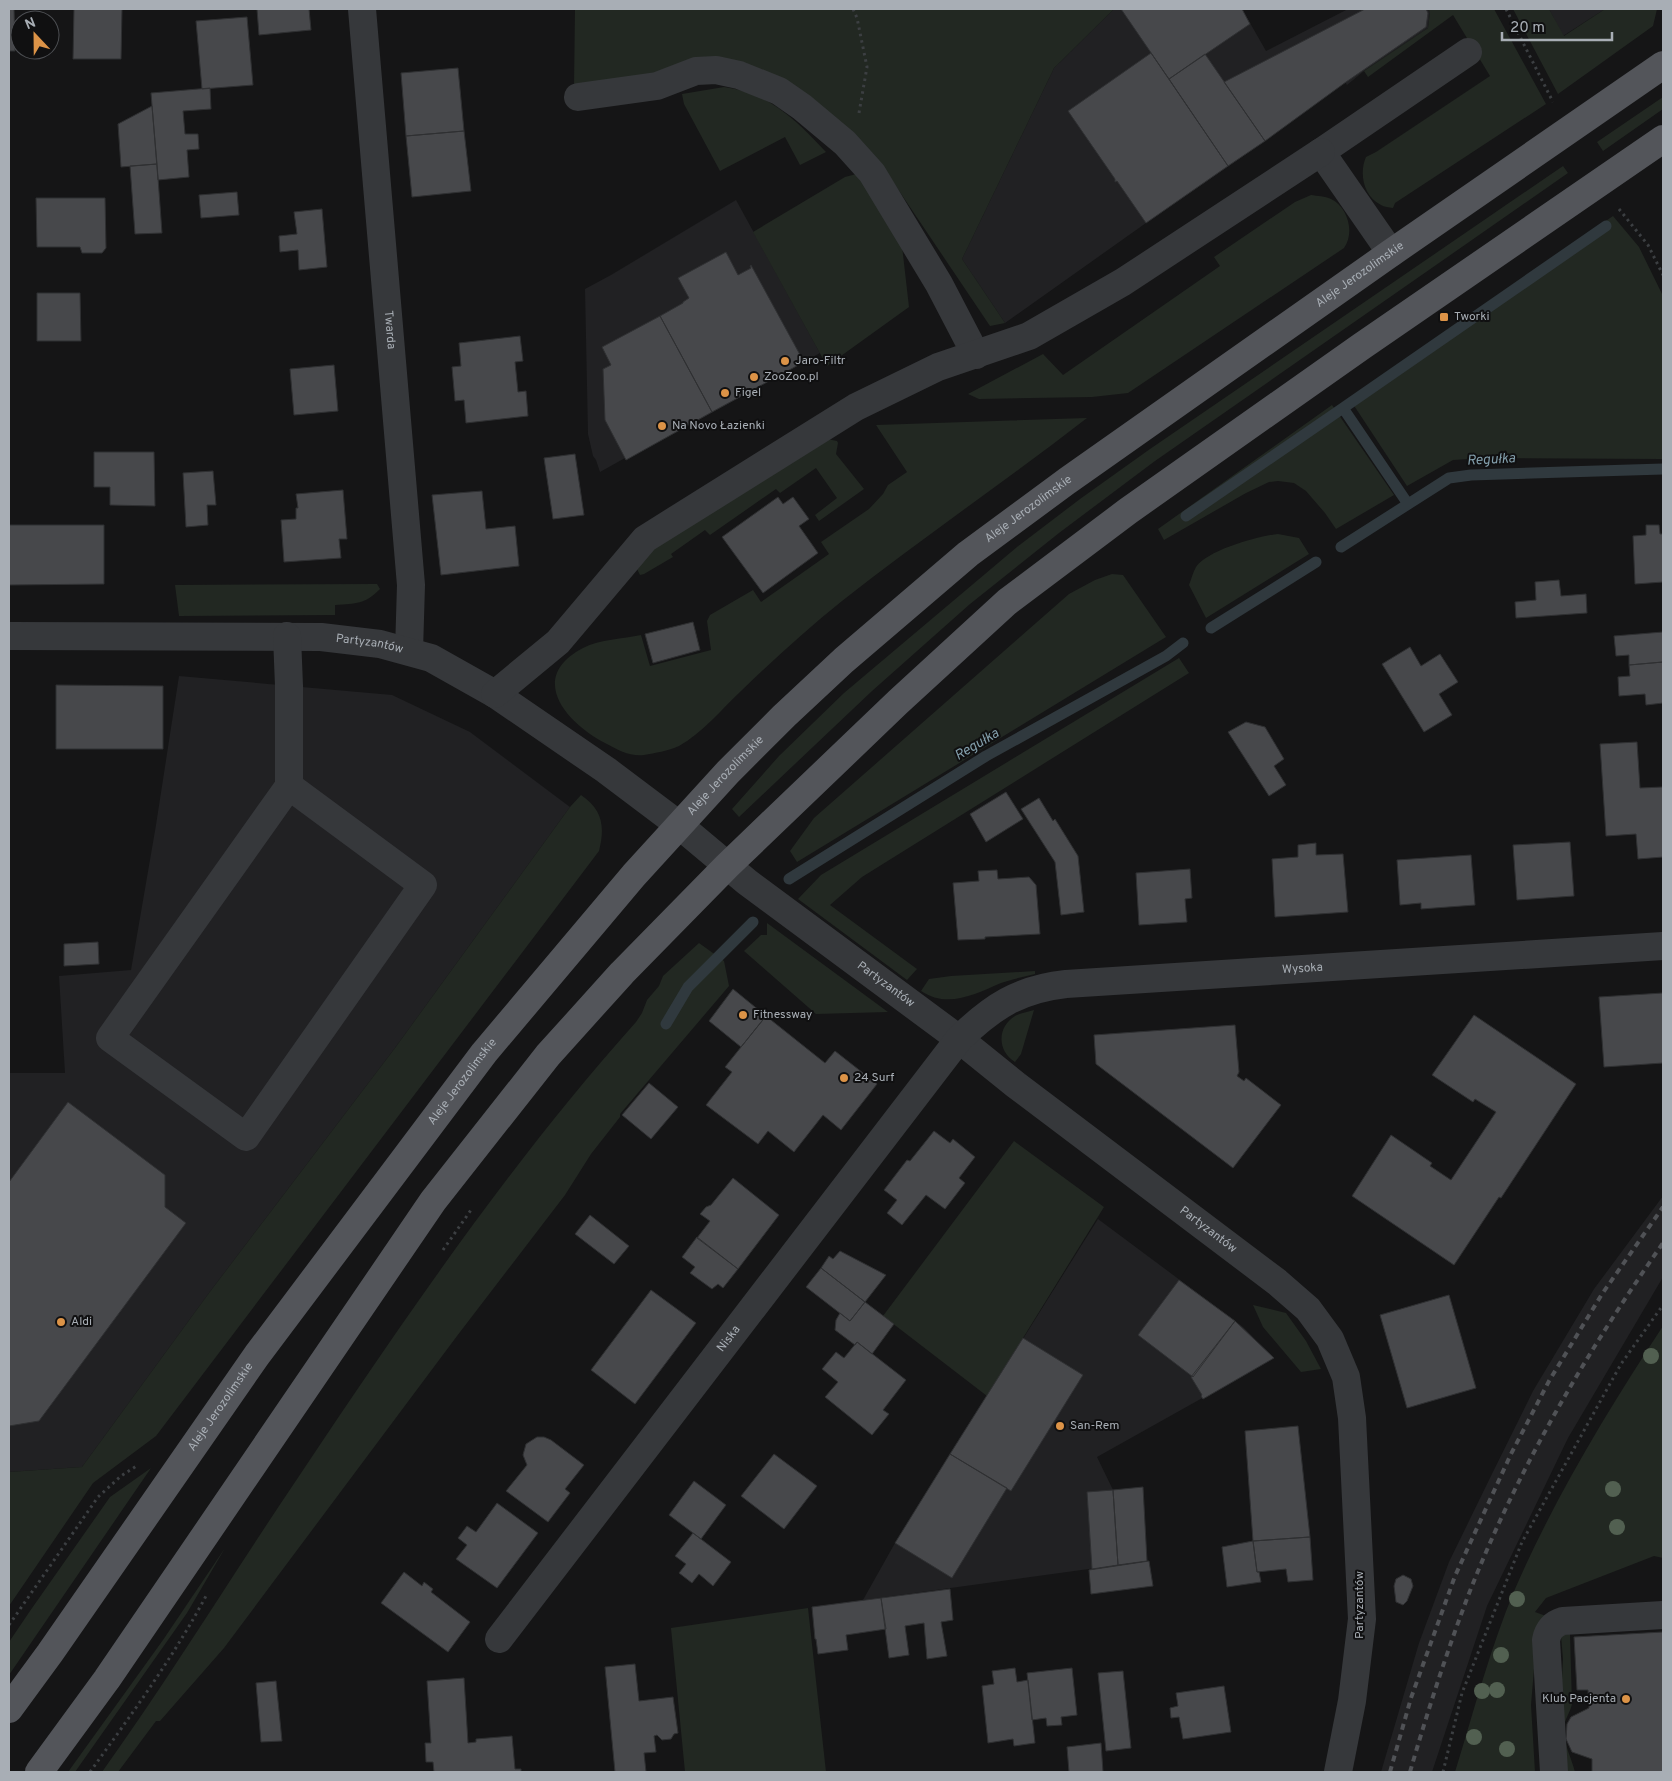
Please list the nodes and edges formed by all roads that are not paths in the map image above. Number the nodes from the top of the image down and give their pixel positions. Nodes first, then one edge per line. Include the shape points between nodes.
1 (362, 9) edge
2 (1468, 52) dead end
3 (1663, 65) edge
4 (578, 98) dead end
5 (1663, 139) edge
6 (1321, 152) junction
7 (1391, 253) junction
8 (976, 355) junction
9 (9, 636) edge
10 (287, 636) junction
11 (409, 651) junction
12 (495, 694) junction
13 (288, 786) junction
14 (679, 825) junction
15 (727, 866) junction
16 (1663, 946) edge
17 (959, 1039) junction
18 (1663, 1614) edge
19 (499, 1639) dead end
20 (9, 1709) edge
21 (39, 1772) edge
22 (1338, 1772) edge
23 (1554, 1772) edge

1 - 11 street, Twarda via 411,585
2 - 6 street
3 - 7 main road, Aleje Jerozolimskie
4 - 8 street via 656,86 696,71 716,70 739,75 778,92 802,107 845,143 872,173 939,284
5 - 15 main road via 1136,505 1007,602
6 - 7 street
6 - 8 street via 1123,282 1029,336
7 - 14 main road, Aleje Jerozolimskie via 968,554 830,672
8 - 12 street via 938,368 856,407 645,539 558,642
9 - 10 street, Partyzantów
10 - 11 street, Partyzantów via 348,640
10 - 13 street
11 - 12 street, Partyzantów via 431,658
12 - 14 street, Partyzantów
13 - 13 street via 110,1038 246,1137 423,885
14 - 15 street, Partyzantów
14 - 20 main road, Aleje Jerozolimskie via 608,904 478,1061 257,1355
15 - 17 street, Partyzantów
15 - 21 main road via 622,973 548,1055 433,1200 107,1679
16 - 17 street, Wysoka via 1057,985 1010,999 980,1019
17 - 19 street, Niska
17 - 22 street, Partyzantów via 1277,1282 1308,1309 1330,1339 1346,1377 1352,1418 1362,1620 1352,1701
18 - 23 street via 1563,1622 1557,1623 1548,1633 1546,1646

